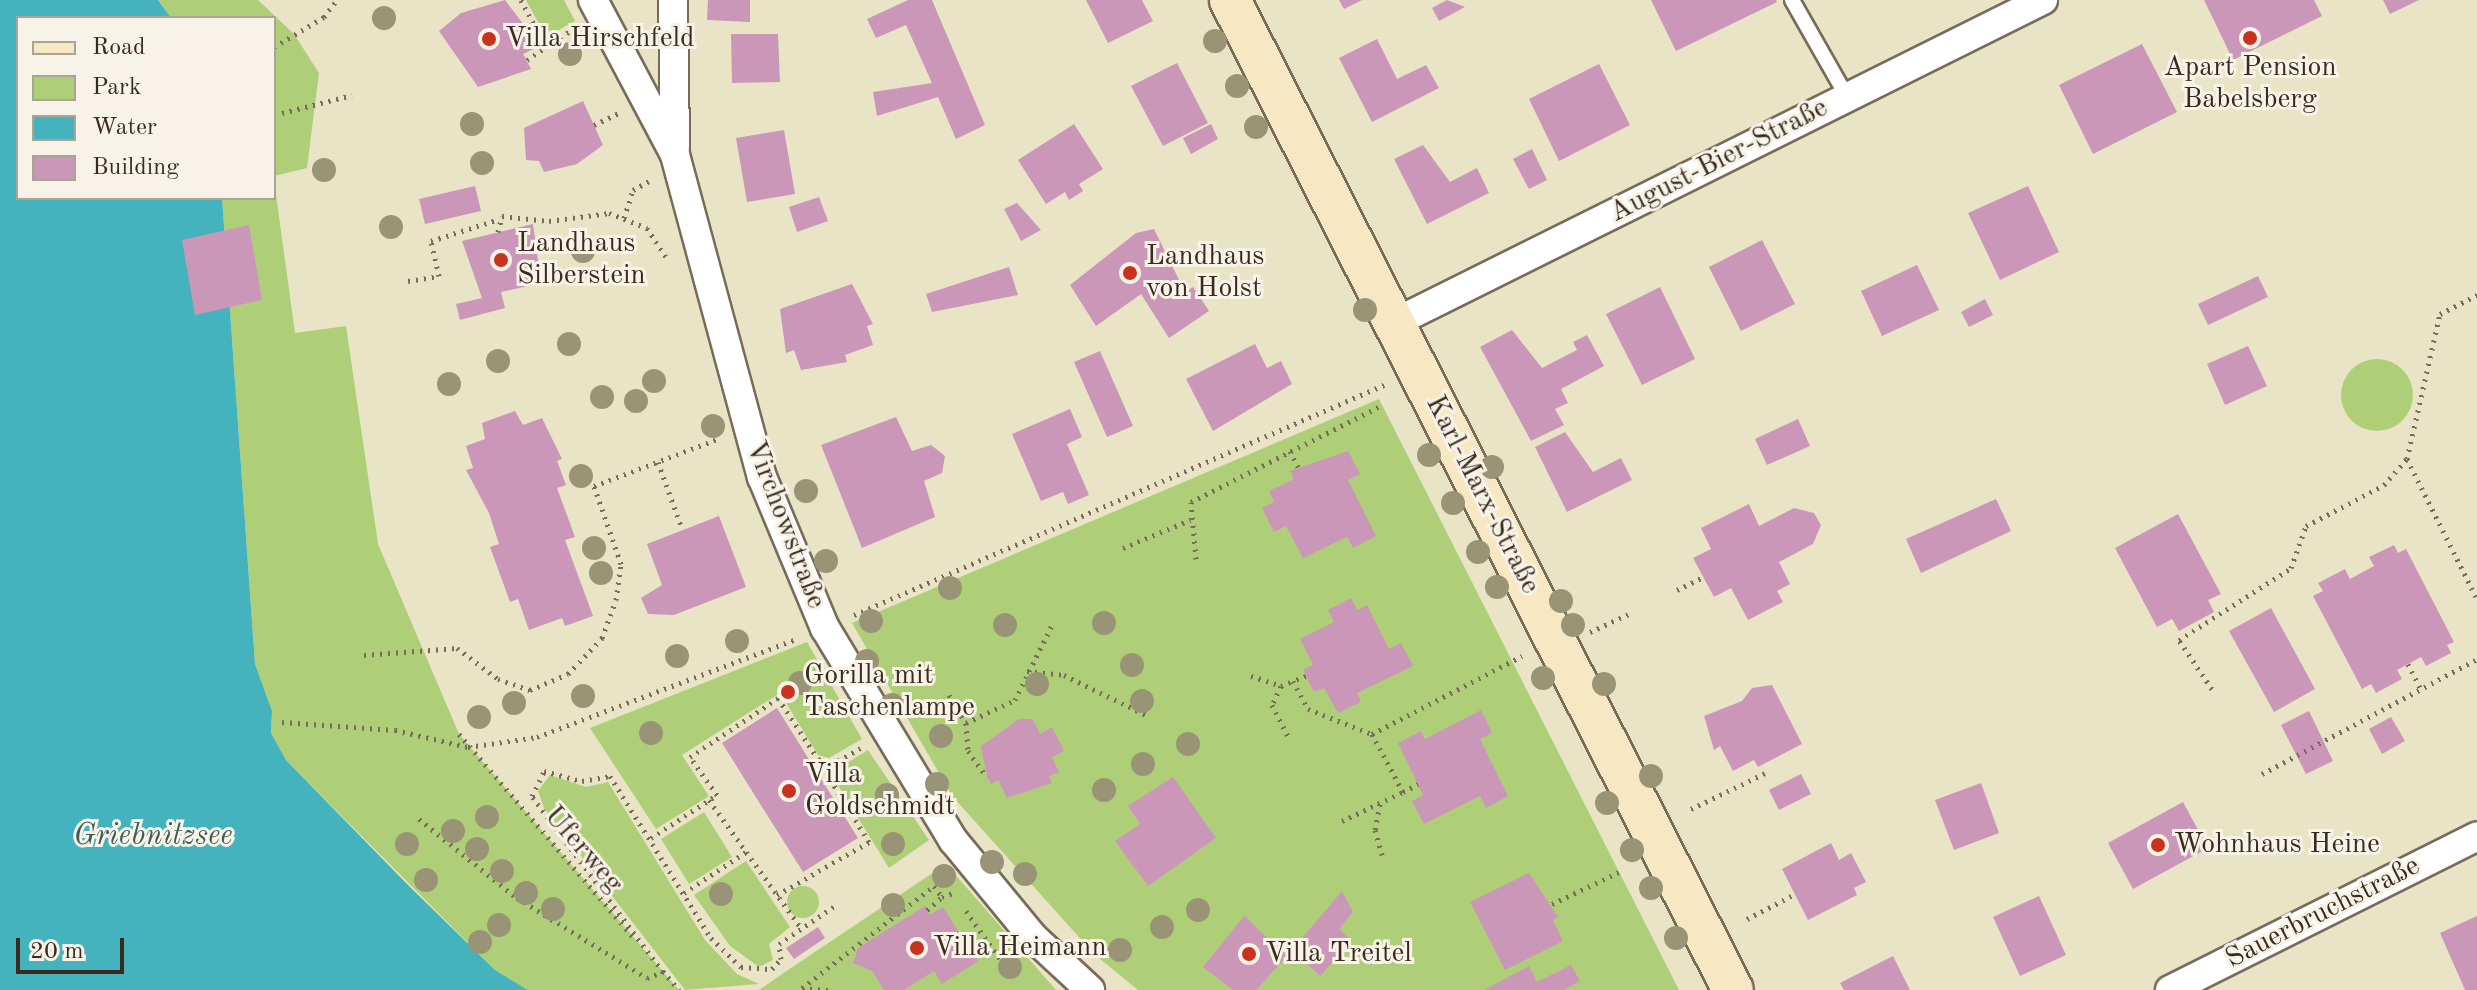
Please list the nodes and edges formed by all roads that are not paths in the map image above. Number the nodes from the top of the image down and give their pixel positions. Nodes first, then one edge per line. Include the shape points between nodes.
1 (593, 0) edge
2 (673, 0) edge
3 (1230, 0) edge
4 (1792, 0) edge
5 (2043, 0) edge
6 (1847, 97) junction
7 (675, 155) junction
8 (1394, 323) junction
9 (2477, 836) edge
10 (1090, 990) edge
11 (1733, 990) edge
12 (2170, 990) edge

1 - 7 street, Virchowstraße
2 - 7 street
3 - 8 street, Karl-Marx-Straße
4 - 6 lane
5 - 6 street, August-Bier-Straße
6 - 8 street, August-Bier-Straße
7 - 10 street, Virchowstraße via 762,477 825,628 953,840 1033,937
8 - 11 street, Karl-Marx-Straße
9 - 12 street, Sauerbruchstraße

